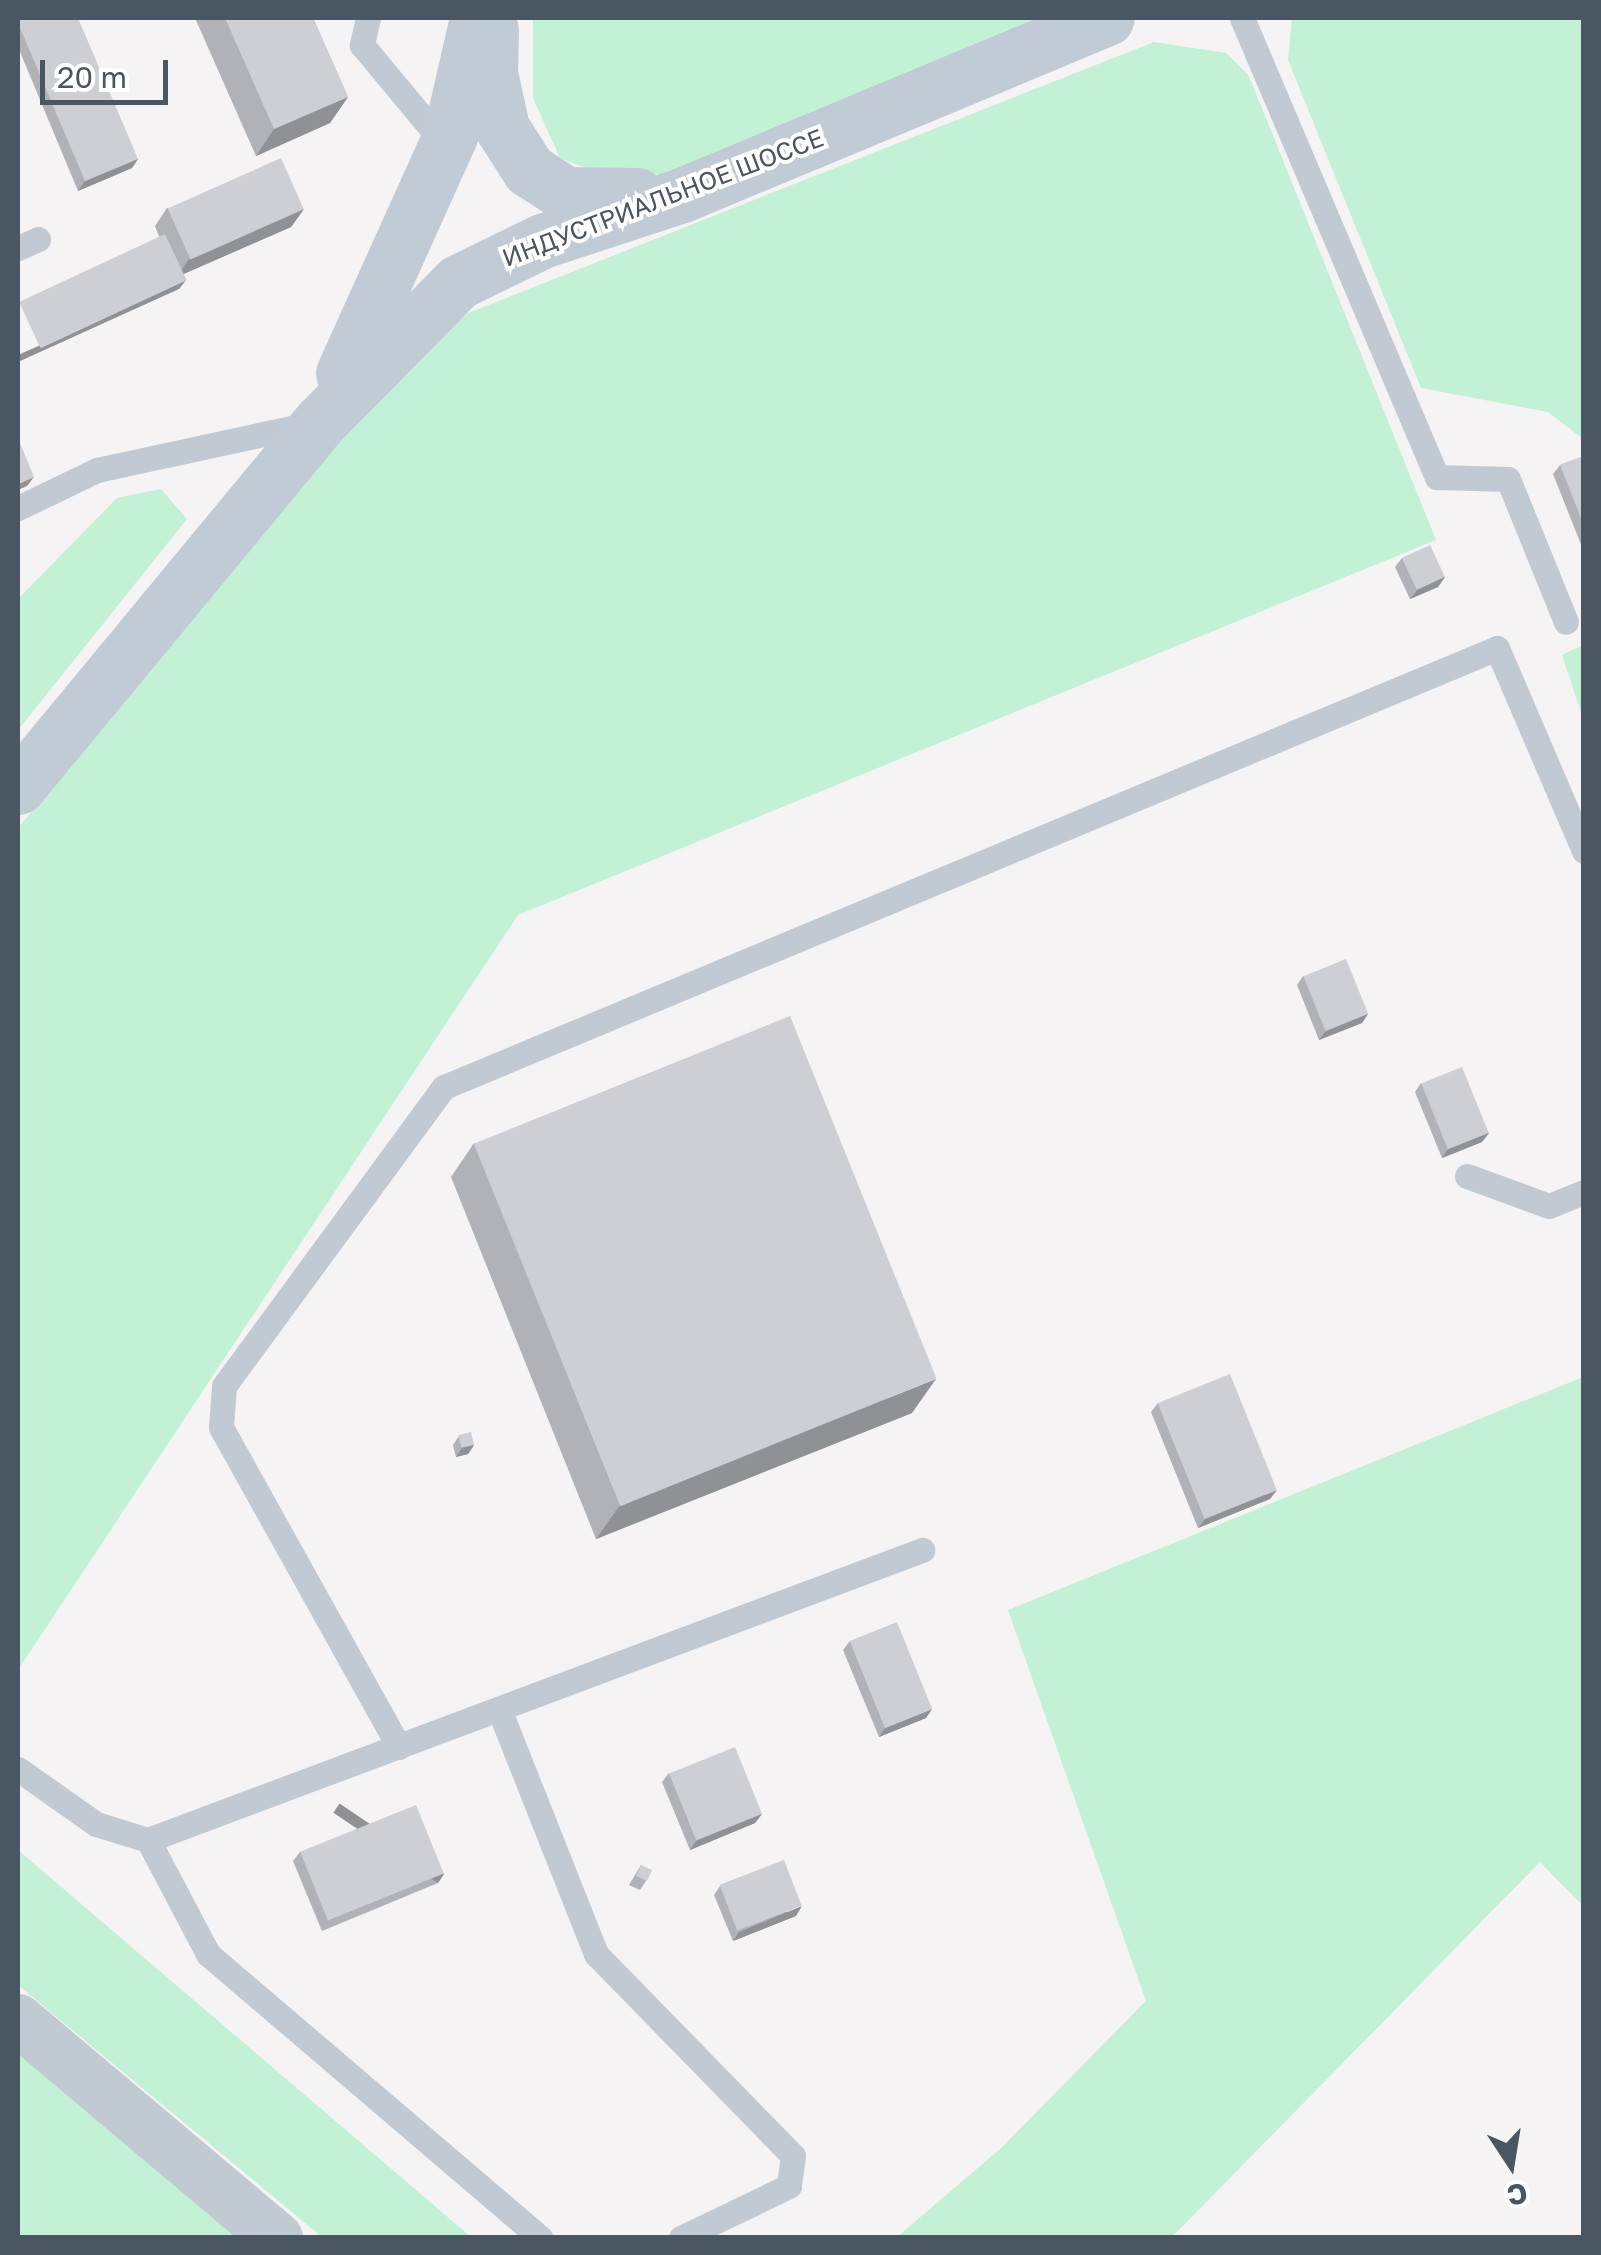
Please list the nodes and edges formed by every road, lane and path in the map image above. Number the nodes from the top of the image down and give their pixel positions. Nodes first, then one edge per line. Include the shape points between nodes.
1 (368, 18) edge
2 (477, 18) edge
3 (491, 18) edge
4 (1107, 18) edge
5 (1242, 18) edge
6 (446, 146) junction
7 (682, 196) junction
8 (320, 422) junction
9 (18, 508) edge
10 (1566, 622) dead end
11 (18, 787) edge
12 (1584, 851) edge
13 (1468, 1176) dead end
14 (1584, 1192) edge
15 (922, 1550) dead end
16 (499, 1709) junction
17 (399, 1747) junction
18 (18, 1769) edge
19 (148, 1840) junction
20 (18, 2020) edge
21 (278, 2238) edge
22 (540, 2238) edge
23 (681, 2238) edge

1 - 6 lane via 362,46
2 - 6 main road, ИНДУСТРИАЛЬНОЕ ШОССЕ
3 - 7 main road via 490,73 502,128 529,170 566,194
4 - 7 main road, ИНДУСТРИАЛЬНОЕ ШОССЕ
5 - 10 lane via 1437,476 1508,479
6 - 8 main road, ИНДУСТРИАЛЬНОЕ ШОССЕ
7 - 8 main road, ИНДУСТРИАЛЬНОЕ ШОССЕ via 542,240 458,282
8 - 9 lane via 97,470
8 - 11 main road, ИНДУСТРИАЛЬНОЕ ШОССЕ
12 - 17 lane via 1497,648 444,1088 224,1386 221,1427
13 - 14 lane via 1549,1206
15 - 16 lane
16 - 17 lane
16 - 23 lane via 596,1954 793,2156 789,2186
17 - 19 lane
18 - 19 lane via 96,1824
19 - 22 lane via 208,1954
20 - 21 street

